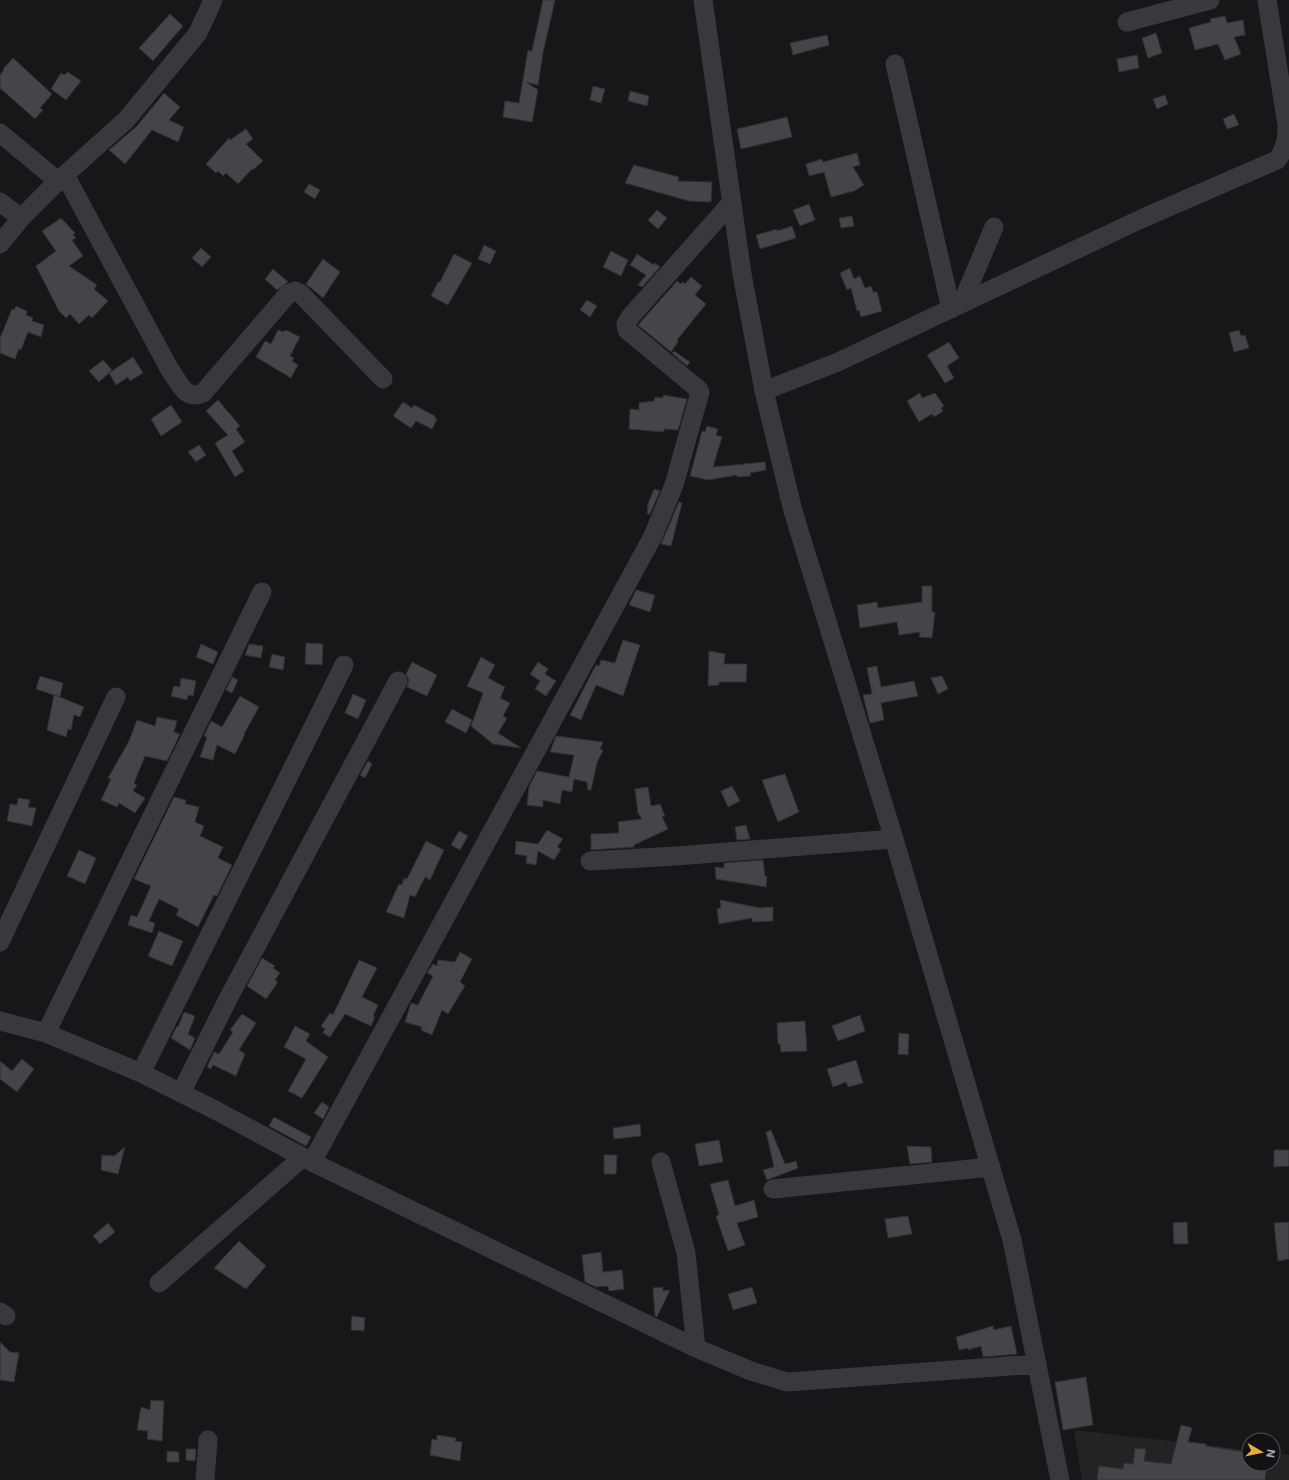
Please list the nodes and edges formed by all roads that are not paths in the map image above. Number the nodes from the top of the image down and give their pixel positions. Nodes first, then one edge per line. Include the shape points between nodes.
1 (213, 0) edge
2 (703, 0) edge
3 (1210, 0) edge
4 (1267, 0) edge
5 (1127, 22) dead end
6 (895, 64) dead end
7 (1288, 121) edge
8 (0, 133) edge
9 (61, 178) junction
10 (0, 202) edge
11 (732, 202) junction
12 (21, 218) junction
13 (994, 226) dead end
14 (0, 244) edge
15 (956, 306) junction
16 (383, 379) dead end
17 (764, 391) junction
18 (262, 592) dead end
19 (344, 665) dead end
20 (398, 681) dead end
21 (116, 697) dead end
22 (894, 839) junction
23 (590, 861) dead end
24 (0, 942) edge
25 (0, 1021) edge
26 (46, 1033) junction
27 (141, 1073) junction
28 (181, 1093) junction
29 (307, 1160) junction
30 (661, 1162) dead end
31 (991, 1167) junction
32 (773, 1189) dead end
33 (159, 1284) dead end
34 (696, 1348) junction
35 (1037, 1364) junction
36 (208, 1440) dead end
37 (205, 1480) edge
38 (1060, 1480) edge
39 (1064, 1480) edge

1 - 9 street via 198,33 126,120
2 - 11 street
3 - 5 street
4 - 7 street
6 - 15 street
7 - 15 street via 1284,151 1270,165 1141,219
8 - 9 street
9 - 12 street
9 - 16 street via 170,370 188,394 195,396 203,393 288,294 294,291 300,292
10 - 12 street
11 - 17 street via 742,274
11 - 29 street via 626,324 627,330 700,392 674,485 653,536
12 - 14 street
13 - 15 street
15 - 17 street via 838,362
17 - 22 street via 793,511
18 - 26 street
19 - 27 street
20 - 28 street via 237,982
21 - 24 street
22 - 23 street
22 - 31 street
25 - 26 street
26 - 27 street
27 - 28 street
28 - 29 street
29 - 33 street
29 - 34 street
30 - 34 street via 686,1253
31 - 32 street
31 - 35 street via 1012,1240
34 - 35 street via 751,1371 787,1382
35 - 38 street
36 - 37 street
38 - 39 street

